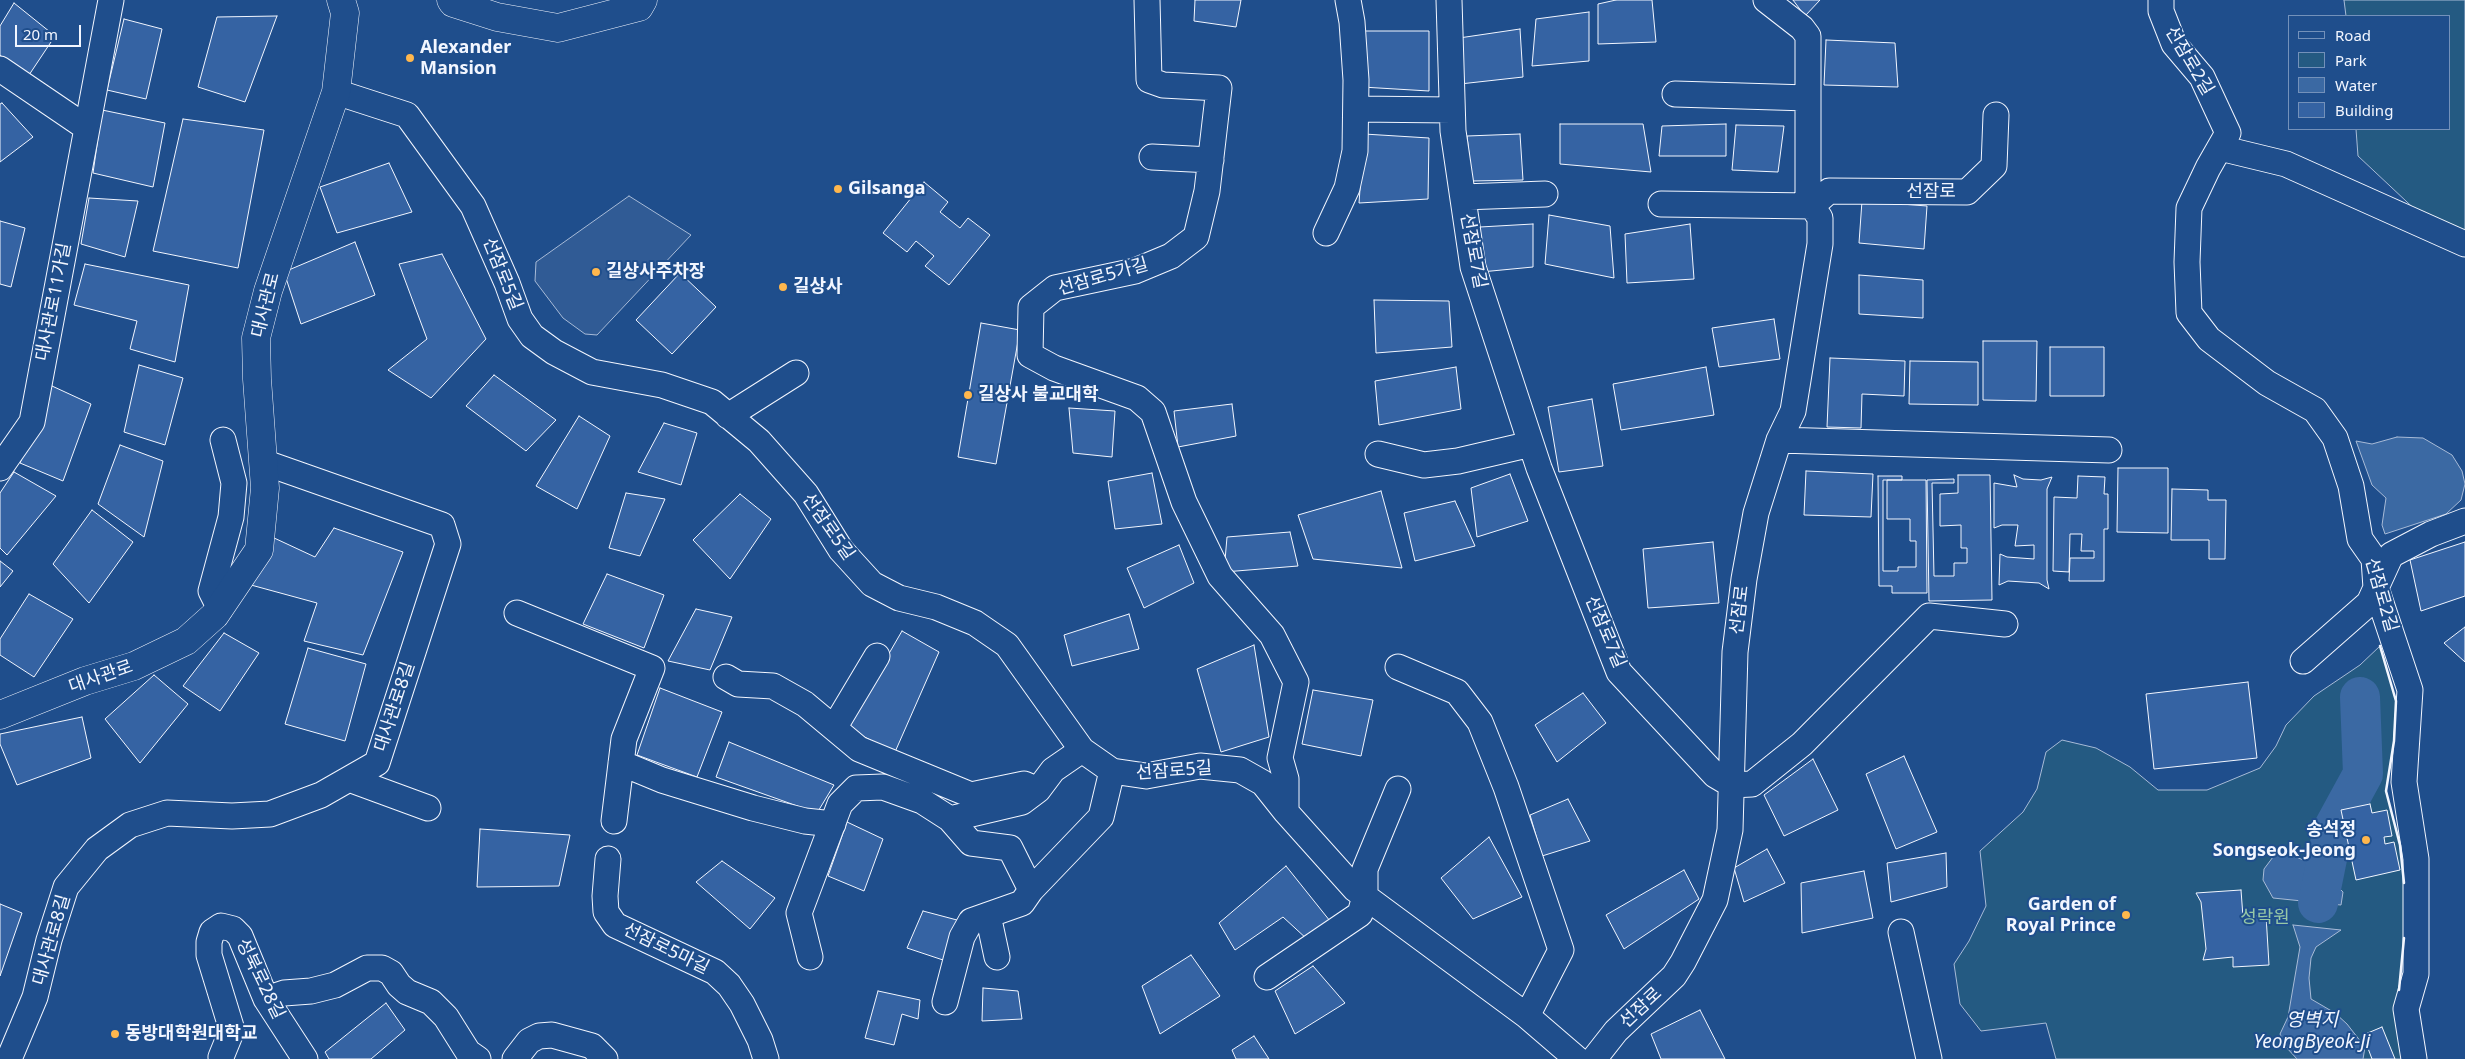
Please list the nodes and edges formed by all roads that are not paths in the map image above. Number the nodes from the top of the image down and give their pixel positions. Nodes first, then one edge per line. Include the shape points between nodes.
1 (111, 0) edge
2 (341, 0) edge
3 (452, 0) edge
4 (643, 0) edge
5 (1147, 0) edge
6 (1348, 0) edge
7 (1449, 0) edge
8 (1766, 0) edge
9 (2161, 0) edge
10 (0, 69) edge
11 (336, 92) junction
12 (1675, 94) dead end
13 (1808, 98) junction
14 (1356, 109) junction
15 (1452, 110) junction
16 (1996, 115) dead end
17 (87, 128) junction
18 (2220, 148) junction
19 (1152, 157) dead end
20 (1211, 160) junction
21 (1545, 194) dead end
22 (1463, 197) junction
23 (1661, 204) dead end
24 (1812, 206) junction
25 (1326, 233) dead end
26 (2465, 244) edge
27 (796, 373) dead end
28 (728, 416) junction
29 (223, 440) dead end
30 (1779, 440) junction
31 (1531, 444) junction
32 (2109, 450) dead end
33 (1378, 454) dead end
34 (263, 462) junction
35 (0, 468) edge
36 (2465, 521) edge
37 (2376, 588) junction
38 (220, 609) junction
39 (517, 613) dead end
40 (2006, 624) dead end
41 (877, 656) dead end
42 (2303, 661) dead end
43 (1398, 667) dead end
44 (726, 677) dead end
45 (0, 716) edge
46 (834, 728) junction
47 (1082, 750) junction
48 (622, 763) junction
49 (1112, 771) junction
50 (349, 779) junction
51 (1732, 785) junction
52 (1398, 789) dead end
53 (1038, 790) junction
54 (428, 808) dead end
55 (1286, 812) junction
56 (950, 819) junction
57 (614, 821) dead end
58 (833, 824) junction
59 (608, 858) dead end
60 (1031, 890) junction
61 (1365, 896) junction
62 (988, 915) junction
63 (1901, 932) dead end
64 (810, 957) dead end
65 (997, 957) dead end
66 (1267, 977) dead end
67 (266, 999) junction
68 (945, 1002) dead end
69 (1526, 1016) junction
70 (221, 1056) dead end
71 (9, 1059) edge
72 (305, 1059) edge
73 (478, 1059) edge
74 (515, 1059) edge
75 (605, 1059) edge
76 (766, 1059) edge
77 (1577, 1059) edge
78 (1594, 1059) edge
79 (1929, 1059) edge
80 (2414, 1059) edge

1 - 17 street, 대사관로11가길
2 - 11 main road, 대사관로 via 345,14
3 - 4 main road via 497,18 558,28 639,6
5 - 20 street, 선잠로5가길 via 1148,80 1219,88
6 - 14 street
7 - 15 street, 선잠로7길
8 - 13 street, 선잠로 via 1808,36
9 - 18 street, 선잠로2길 via 2161,11 2174,44 2202,76 2228,133
10 - 17 street
11 - 28 street, 선잠로5길 via 407,115 473,206 508,282 520,319 532,336 592,372 662,385 712,402
11 - 34 main road, 대사관로 via 268,291 256,338
12 - 13 street
13 - 24 street, 선잠로 via 1808,200
14 - 15 street
14 - 25 street via 1355,150 1347,188
15 - 22 street, 선잠로7길 via 1452,131
16 - 24 street, 선잠로 via 1994,166 1968,192 1829,191
17 - 35 street, 대사관로11가길 via 32,422
18 - 26 street via 2286,164
18 - 37 street, 선잠로2길 via 2189,208 2189,313 2209,339 2267,383 2315,410 2335,438 2351,486 2360,539 2374,558
19 - 20 street
20 - 55 street, 선잠로5가길 via 1196,237 1171,256 1135,271 1055,288 1031,307 1030,355 1054,368 1137,398 1153,412 1184,502 1220,576 1272,635 1296,682 1280,758 1286,779
21 - 22 street
22 - 31 street, 선잠로7길 via 1473,267
23 - 24 street
24 - 30 street, 선잠로 via 1820,218 1820,244 1793,411
27 - 28 street
28 - 47 street, 선잠로5길 via 759,441 806,494 841,550 872,584 899,598 936,607 975,623 1007,645
29 - 38 street via 234,483 231,517 211,591
30 - 32 street
30 - 51 street, 선잠로 via 1756,513 1744,579 1735,652
31 - 33 street via 1458,461 1424,465
31 - 51 street, 선잠로7길 via 1619,672 1714,775
34 - 38 main road, 대사관로 via 265,488 259,550
34 - 50 street, 대사관로8길 via 442,525 448,544 378,763
36 - 37 street via 2391,555
37 - 42 street via 2369,603
37 - 80 street, 선잠로2길 via 2410,690 2404,782 2416,868 2416,974 2406,1009
38 - 45 main road, 대사관로 via 175,648
39 - 48 street via 652,668 624,739
40 - 51 street via 1929,616 1802,744 1752,784
41 - 46 street
43 - 69 street via 1457,692 1480,722 1506,787 1561,950
44 - 46 street via 738,684 773,686 804,704
46 - 53 street via 859,749 971,796 1024,784
47 - 49 street, 선잠로5길
47 - 53 street via 1053,770
48 - 57 street
48 - 58 street via 662,780 753,808 805,821
49 - 55 street, 선잠로5길 via 1146,776 1200,766 1240,770 1263,784
49 - 60 street via 1101,817
50 - 54 street
50 - 71 street, 대사관로8길 via 321,795 270,814 167,813 130,825 97,849 66,887 49,940 36,998
51 - 78 street, 선잠로 via 1730,830 1715,900 1674,976 1616,1031
52 - 61 street via 1365,869
53 - 56 street via 1022,802
55 - 61 street, 선잠로5길
56 - 58 street via 922,801 883,788 856,788 840,804
56 - 60 street via 971,843 1010,848
58 - 64 street via 799,913
59 - 76 street, 선잠로5마길 via 606,912 615,925 715,972 742,1004
60 - 62 street via 1022,903
61 - 66 street via 1360,914
61 - 69 street, 선잠로5길
62 - 65 street
62 - 68 street via 971,920 962,937
63 - 79 street
67 - 70 street, 성북로28길 via 240,936 233,928 221,926 212,932 209,955 232,1030
67 - 72 street, 성북로28길
67 - 73 street via 335,985 367,968 382,968 391,973 407,992 431,1002 446,1017 468,1052
69 - 77 street, 선잠로5길
74 - 75 street via 529,1041 552,1035 592,1046

